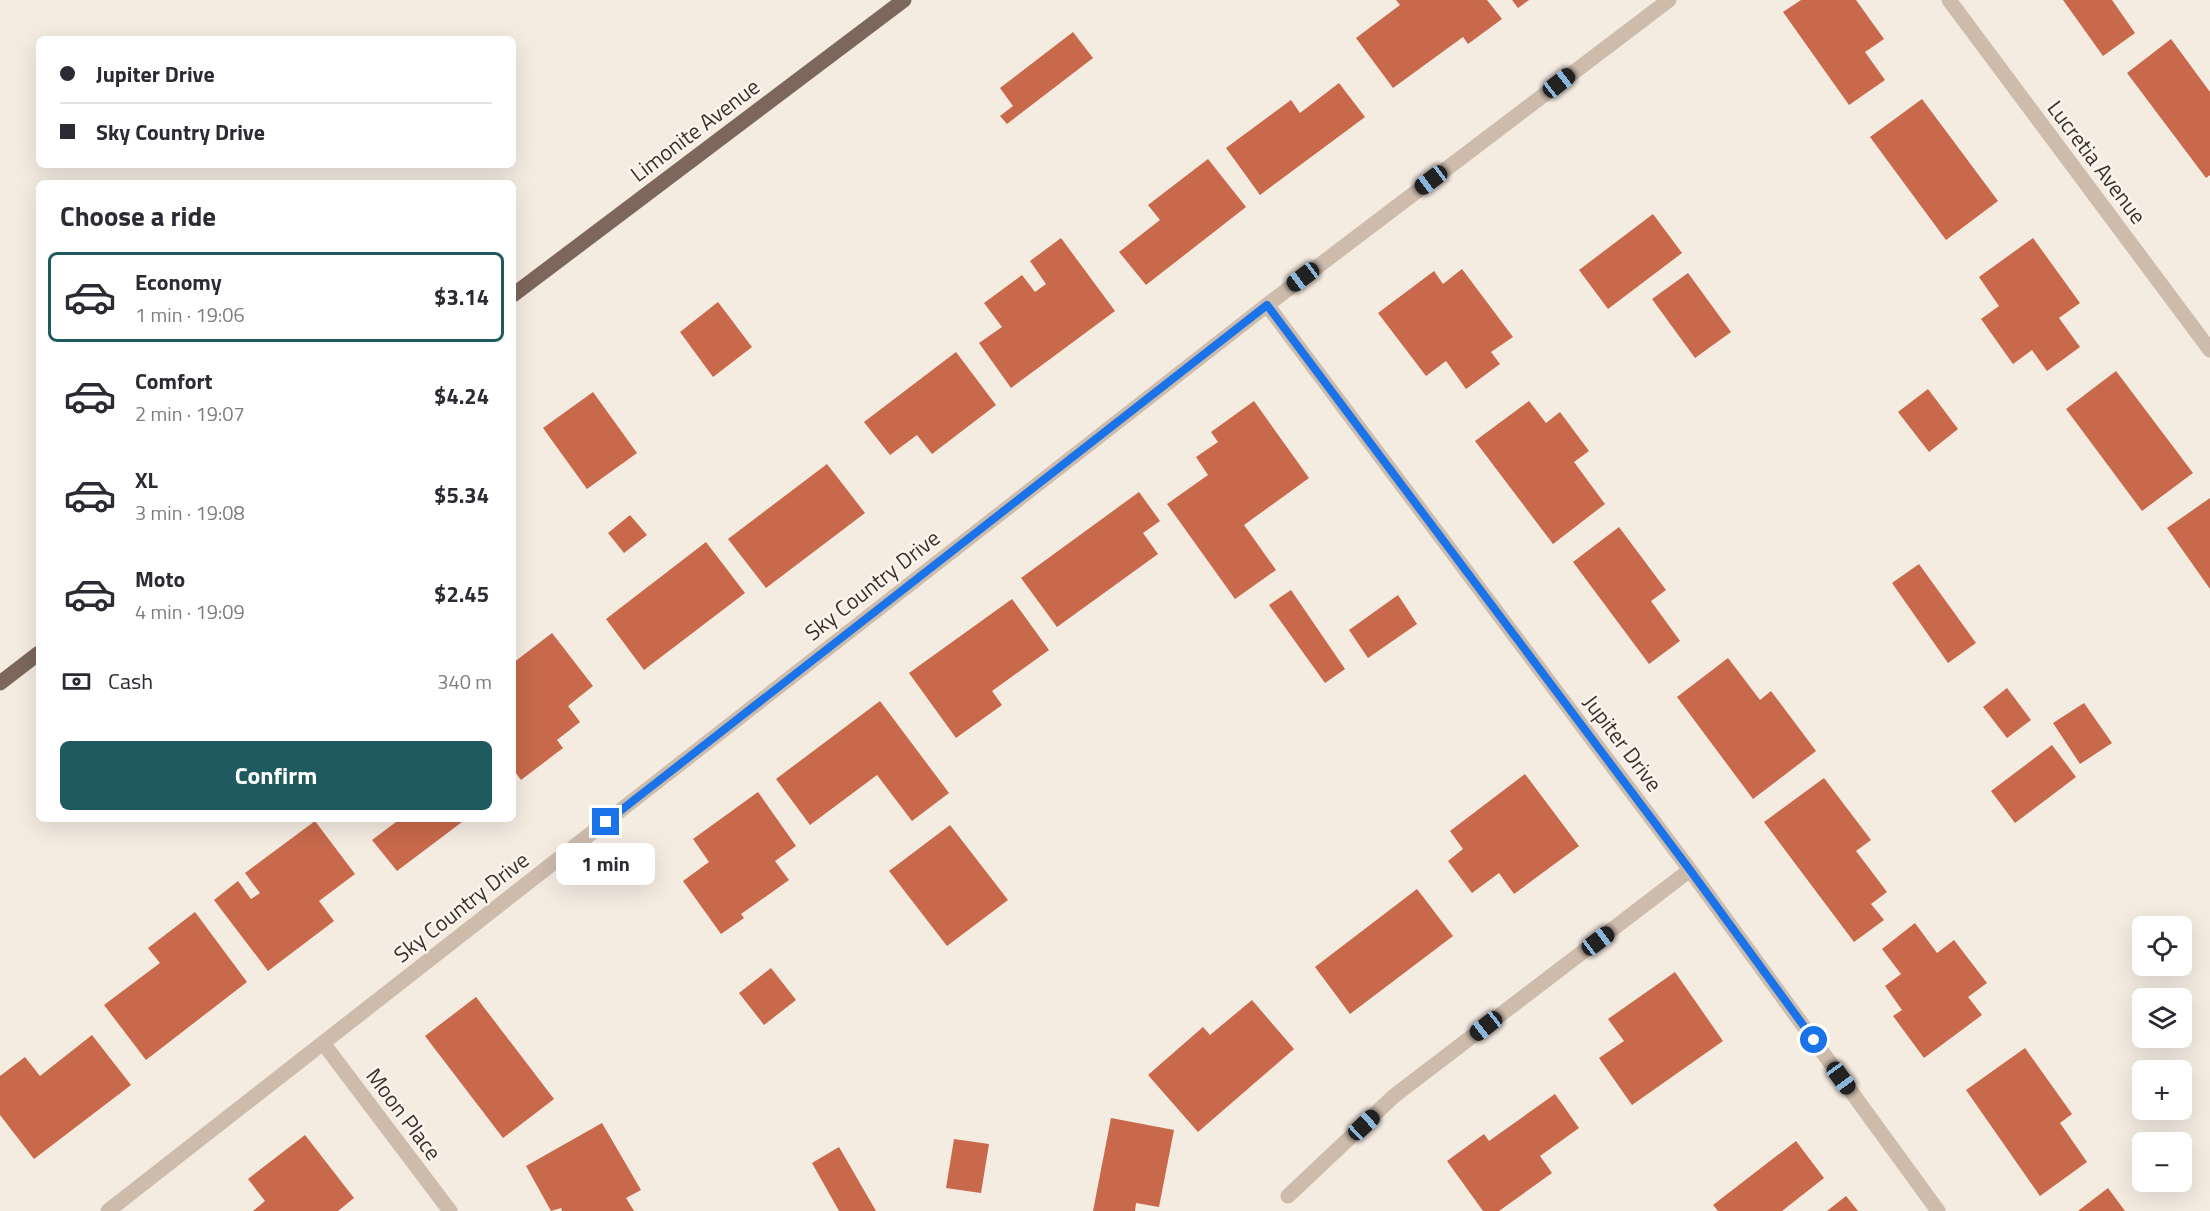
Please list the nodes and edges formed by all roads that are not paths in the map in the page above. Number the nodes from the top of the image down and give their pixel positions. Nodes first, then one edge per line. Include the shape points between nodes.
1 (904, 0) edge
2 (1669, 0) edge
3 (1949, 0) edge
4 (516, 293) edge
5 (1267, 305) junction
6 (2210, 350) edge
7 (36, 656) edge
8 (0, 683) edge
9 (1690, 870) junction
10 (323, 1043) junction
11 (1288, 1196) dead end
12 (108, 1211) edge
13 (450, 1211) edge
14 (1938, 1211) edge

1 - 4 main road, Limonite Avenue
2 - 5 street, Sky Country Drive
3 - 6 street, Lucretia Avenue
5 - 9 street, Jupiter Drive
5 - 10 street, Sky Country Drive
7 - 8 main road
9 - 11 street via 1394,1096
9 - 14 street, Jupiter Drive
10 - 12 street, Sky Country Drive
10 - 13 street, Moon Place

